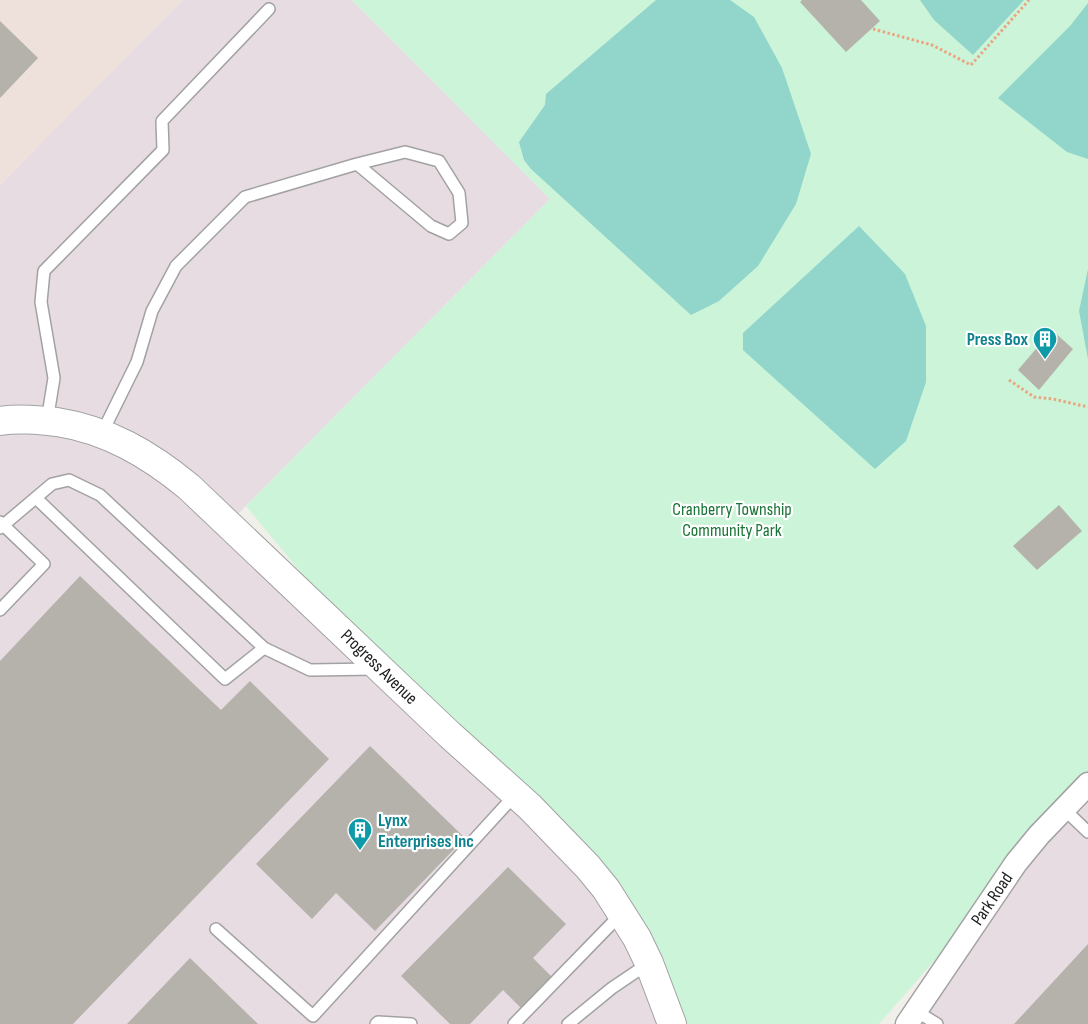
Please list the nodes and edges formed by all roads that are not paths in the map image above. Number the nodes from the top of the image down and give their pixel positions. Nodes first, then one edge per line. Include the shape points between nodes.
1 (269, 9) dead end
2 (357, 164) junction
3 (0, 421) edge
4 (47, 421) junction
5 (102, 433) junction
6 (36, 498) junction
7 (1, 525) edge
8 (0, 610) edge
9 (264, 648) junction
10 (380, 669) junction
11 (1088, 784) edge
12 (515, 795) junction
13 (1064, 809) junction
14 (1088, 832) edge
15 (622, 913) junction
16 (216, 929) dead end
17 (649, 962) junction
18 (912, 1018) edge
19 (581, 1020) edge
20 (376, 1024) edge
21 (411, 1024) edge
22 (514, 1024) edge
23 (568, 1024) edge
24 (672, 1024) edge
25 (937, 1024) edge

1 - 4 lane via 162,121 162,150 44,270 41,302 54,378
2 - 2 lane via 405,152 439,161 459,194 462,223 449,234 431,226
2 - 5 lane via 245,197 176,266 152,311 138,362
3 - 4 street, Progress Avenue
4 - 5 street, Progress Avenue
5 - 10 street, Progress Avenue via 153,459 189,487
6 - 7 lane
6 - 9 lane via 52,484 69,480 100,495
6 - 9 lane via 225,679
7 - 8 lane via 44,564
9 - 10 lane via 310,670
10 - 12 street, Progress Avenue
11 - 13 street, Park Road
12 - 15 street, Progress Avenue via 588,867
12 - 16 lane via 313,1016
13 - 14 lane
13 - 18 street, Park Road via 1016,863
15 - 17 street, Progress Avenue
15 - 22 lane
17 - 19 lane via 612,988
17 - 24 street, Progress Avenue
18 - 25 lane
19 - 23 lane
20 - 21 lane

